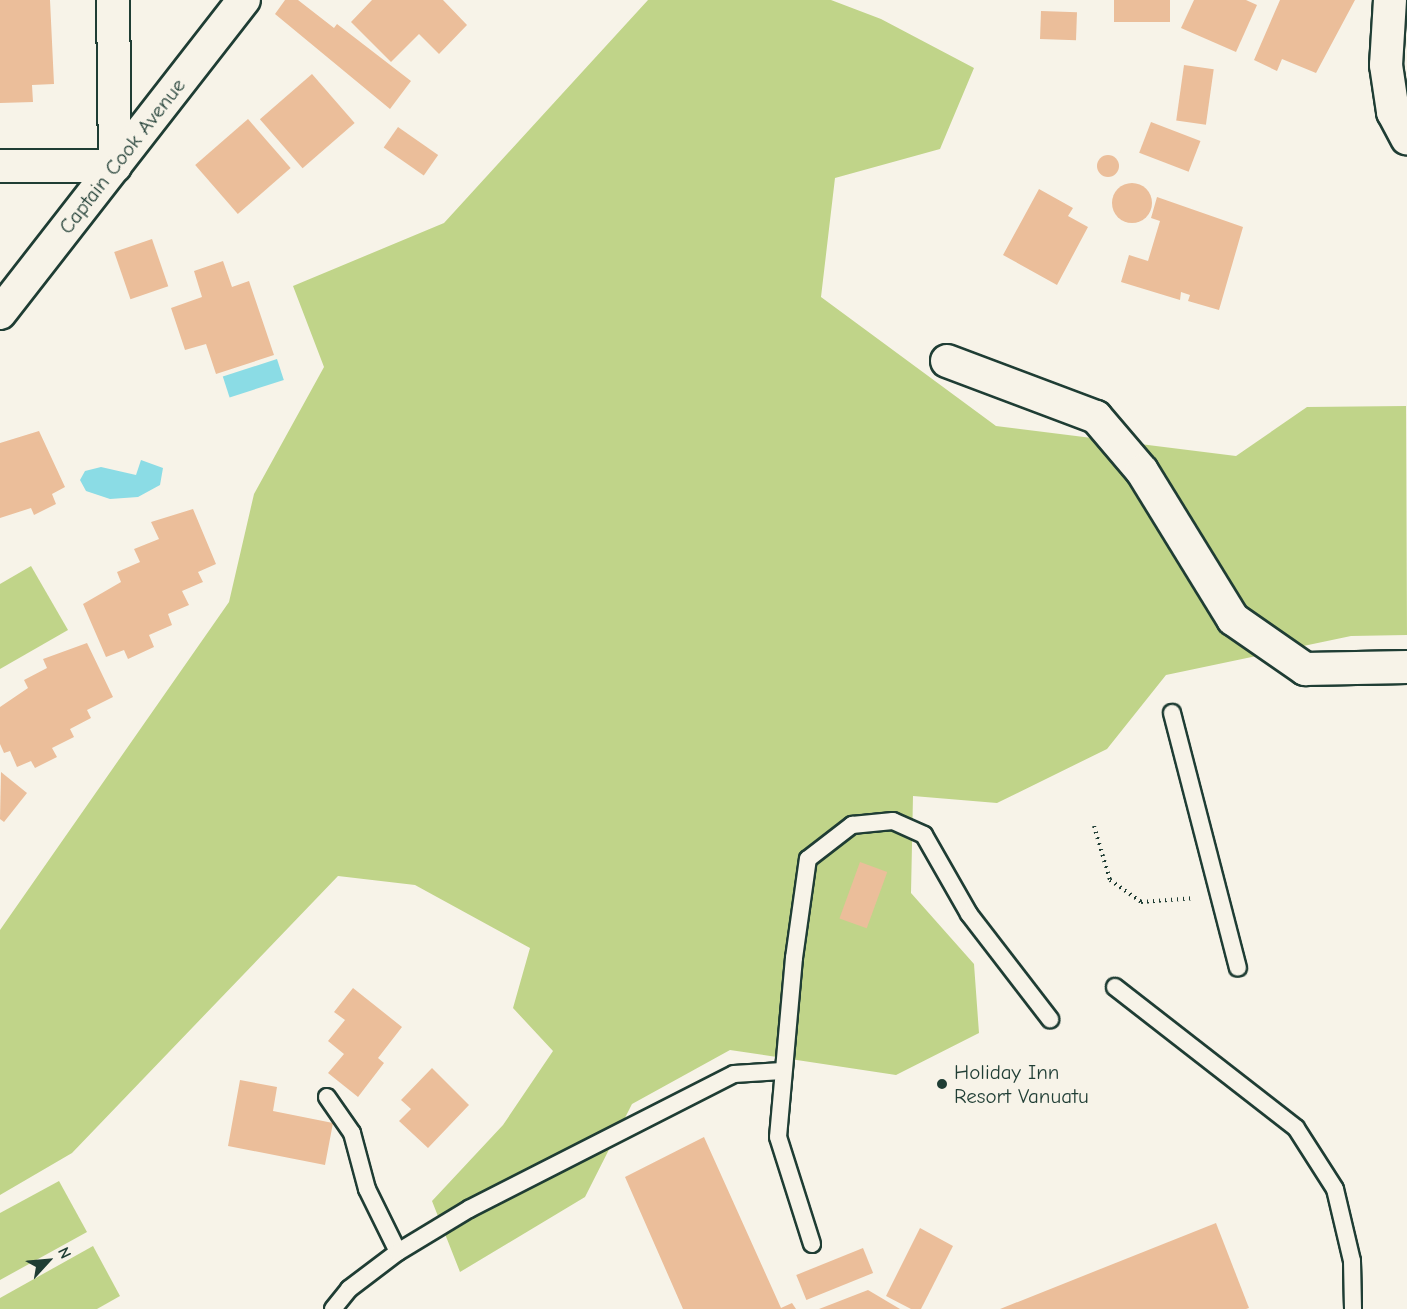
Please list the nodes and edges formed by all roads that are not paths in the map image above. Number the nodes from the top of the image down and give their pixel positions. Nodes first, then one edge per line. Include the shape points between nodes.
1 (113, 0) edge
2 (244, 0) edge
3 (1390, 0) edge
4 (1407, 138) edge
5 (0, 166) edge
6 (115, 166) junction
7 (0, 313) edge
8 (947, 361) dead end
9 (1407, 667) edge
10 (1172, 713) dead end
11 (1238, 968) dead end
12 (1115, 987) dead end
13 (1050, 1019) dead end
14 (782, 1071) junction
15 (327, 1097) dead end
16 (812, 1244) dead end
17 (398, 1252) junction
18 (333, 1309) edge
19 (1353, 1309) edge

1 - 6 street
2 - 6 street, Captain Cook Avenue
3 - 4 street via 1386,65 1393,112
5 - 6 street
6 - 7 street, Captain Cook Avenue
8 - 9 street via 1096,417 1142,471 1233,619 1305,669
10 - 11 lane
12 - 19 lane via 1296,1128 1335,1189 1352,1262
13 - 14 lane via 969,914 924,835 893,821 852,825 808,859
14 - 16 lane via 778,1137
14 - 17 lane via 734,1074 470,1209
15 - 17 lane via 352,1133 367,1189
17 - 18 lane via 349,1289

